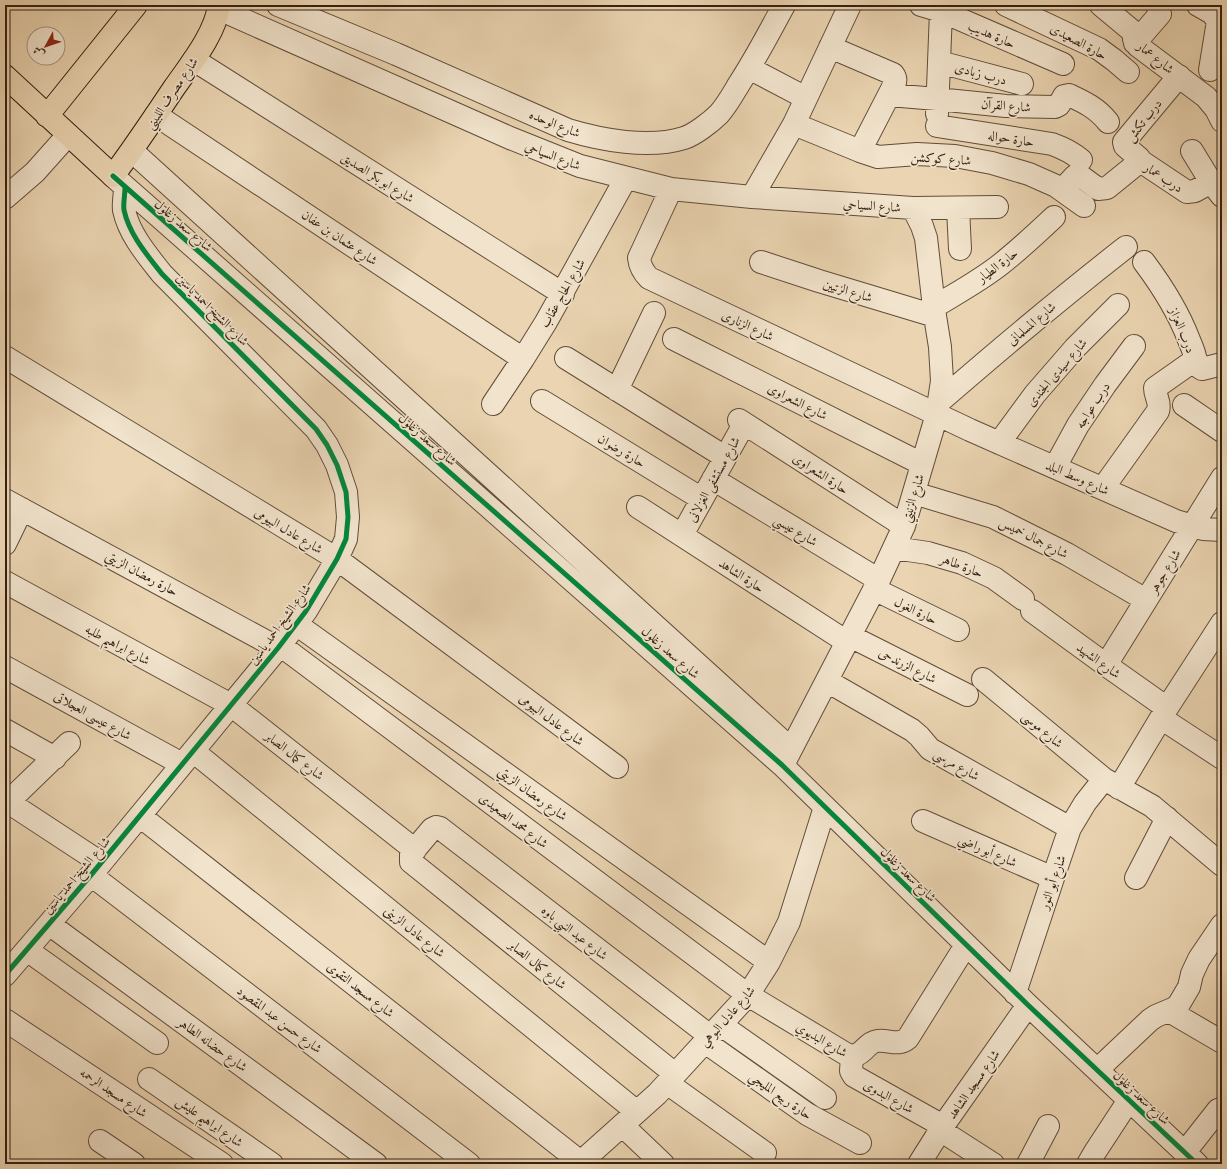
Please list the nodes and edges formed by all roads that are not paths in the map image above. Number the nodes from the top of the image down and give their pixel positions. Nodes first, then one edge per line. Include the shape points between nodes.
1 (136, 5) edge
2 (278, 5) edge
3 (784, 5) edge
4 (850, 5) edge
5 (1006, 5) edge
6 (1101, 5) edge
7 (1157, 5) edge
8 (1198, 5) edge
9 (219, 7) edge
10 (931, 8) edge
11 (1220, 22) edge
12 (1135, 43) junction
13 (1218, 45) edge
14 (830, 47) junction
15 (396, 54) junction
16 (194, 60) junction
17 (940, 62) junction
18 (1063, 64) dead end
19 (750, 68) junction
20 (1210, 70) dead end
21 (1128, 72) dead end
22 (5, 76) edge
23 (1179, 76) junction
24 (384, 82) junction
25 (1022, 84) dead end
26 (889, 96) junction
27 (806, 98) junction
28 (938, 99) junction
29 (156, 115) junction
30 (47, 116) junction
31 (1222, 121) edge
32 (1108, 122) dead end
33 (794, 124) junction
34 (937, 126) junction
35 (68, 135) junction
36 (132, 151) junction
37 (860, 151) junction
38 (1192, 151) dead end
39 (936, 155) junction
40 (1081, 160) dead end
41 (1139, 160) junction
42 (626, 178) junction
43 (119, 182) junction
44 (1216, 189) edge
45 (672, 190) junction
46 (1062, 190) junction
47 (752, 197) junction
48 (5, 198) edge
49 (1084, 206) dead end
50 (997, 207) dead end
51 (913, 208) junction
52 (958, 208) junction
53 (1054, 217) dead end
54 (1126, 247) dead end
55 (960, 249) dead end
56 (761, 262) dead end
57 (1144, 262) dead end
58 (563, 294) junction
59 (1118, 305) dead end
60 (935, 312) junction
61 (654, 313) dead end
62 (674, 338) dead end
63 (1134, 346) dead end
64 (5, 357) edge
65 (1194, 357) junction
66 (566, 358) dead end
67 (523, 360) junction
68 (1222, 364) edge
69 (617, 390) junction
70 (542, 401) dead end
71 (493, 404) dead end
72 (1184, 405) dead end
73 (938, 408) junction
74 (741, 422) joint
75 (1222, 431) edge
76 (999, 443) junction
77 (725, 457) junction
78 (922, 464) junction
79 (1055, 467) junction
80 (1222, 478) edge
81 (713, 479) junction
82 (1103, 488) junction
83 (914, 493) junction
84 (702, 499) junction
85 (14, 504) edge
86 (638, 507) dead end
87 (904, 526) junction
88 (1192, 526) junction
89 (1222, 530) edge
90 (682, 535) junction
91 (5, 544) edge
92 (894, 548) junction
93 (337, 559) junction
94 (5, 582) edge
95 (877, 585) junction
96 (1146, 600) junction
97 (1028, 605) joint
98 (296, 624) junction
99 (958, 630) dead end
100 (1220, 630) edge
101 (849, 639) junction
102 (279, 646) junction
103 (1106, 665) junction
104 (5, 667) edge
105 (982, 679) dead end
106 (827, 681) junction
107 (967, 695) dead end
108 (231, 705) junction
109 (1164, 713) junction
110 (5, 730) edge
111 (787, 757) junction
112 (187, 758) junction
113 (1222, 758) edge
114 (616, 767) dead end
115 (1112, 784) junction
116 (7, 801) edge
117 (825, 807) junction
118 (140, 816) junction
119 (1167, 818) junction
120 (924, 821) dead end
121 (1070, 828) junction
122 (415, 850) junction
123 (1222, 864) edge
124 (96, 869) junction
125 (1053, 878) junction
126 (1136, 878) dead end
127 (49, 924) junction
128 (1222, 925) edge
129 (966, 945) junction
130 (26, 950) junction
131 (769, 962) junction
132 (5, 975) edge
133 (748, 995) junction
134 (1022, 999) junction
135 (1170, 1011) junction
136 (5, 1020) edge
137 (712, 1034) junction
138 (1222, 1042) edge
139 (157, 1043) dead end
140 (852, 1056) junction
141 (1097, 1070) junction
142 (671, 1078) junction
143 (149, 1079) dead end
144 (824, 1098) dead end
145 (1129, 1100) junction
146 (1222, 1109) edge
147 (630, 1119) junction
148 (1048, 1126) dead end
149 (942, 1128) junction
150 (100, 1141) dead end
151 (860, 1143) dead end
152 (766, 1152) dead end
153 (1191, 1158) edge
154 (581, 1163) edge
155 (134, 1164) edge
156 (222, 1164) edge
157 (272, 1164) edge
158 (376, 1164) edge
159 (469, 1164) edge
160 (663, 1164) edge
161 (919, 1164) edge
162 (993, 1164) edge
163 (1028, 1164) edge
164 (1088, 1164) edge

1 - 30 main road
2 - 15 street, شارع الوحده
3 - 19 street, شارع الوحده
4 - 14 street
5 - 21 street, حارة الصعيدى via 1099,49
6 - 12 street, شارع عمار via 1131,30
7 - 12 street via 1160,14
8 - 11 street via 1212,12
9 - 16 main road, شارع مصرف اللبيني via 215,22
9 - 24 street, شارع السياحي
10 - 17 street
10 - 18 street, حارة هديب
11 - 13 street
12 - 23 street, شارع عمار
13 - 20 street
14 - 26 street via 893,74 896,81
14 - 27 street
15 - 19 street, شارع الوحده via 568,130 590,137 628,143 668,142 685,138 718,114
15 - 24 street
16 - 29 main road, شارع مصرف اللبيني
16 - 58 street, شارع ابو بكر الصديق
17 - 25 street, درب زبادى
17 - 28 street
19 - 27 street
22 - 30 main road, شارع سعد زغلول
23 - 31 street, شارع عمار via 1211,102
23 - 41 street, درب تكش via 1124,142
24 - 42 street, شارع السياحي via 580,166
26 - 28 street, شارع القرآن
26 - 37 street
27 - 33 street
28 - 32 street, شارع القرآن via 1006,106 1055,107 1068,95 1091,105
28 - 34 street
29 - 36 main road, شارع مصرف اللبيني
29 - 67 street, شارع عثمان بن عفان
30 - 35 main road, شارع سعد زغلول
33 - 37 street, شارع كوكشن
33 - 47 street
34 - 39 street
34 - 40 street, حارة حواله via 1052,144 1062,147
35 - 43 main road, شارع سعد زغلول
35 - 48 street via 35,172
36 - 43 main road, شارع مصرف اللبيني
36 - 111 street, شارع سعد زغلول
37 - 39 street, شارع كوكشن via 878,157
38 - 44 street
39 - 46 street, شارع كوكشن via 992,163 1029,174
41 - 44 street, درب عمار via 1187,192
41 - 46 street, درب تكش via 1107,188 1098,189 1079,175
42 - 45 street, شارع السياحي
42 - 58 street, شارع الحاج عقاب
43 - 93 street, شارع الشيخ احمد ياسين via 130,228 162,274 316,429 327,445 346,492 346,539
43 - 111 street, شارع سعد زغلول
45 - 47 street, شارع السياحي
45 - 73 street, شارع الزنارى via 639,258 643,272 649,278
46 - 49 street, شارع كوكشن
47 - 51 street, شارع السياحي
50 - 52 street, شارع السياحي
51 - 52 street, شارع السياحي
51 - 60 street, شارع الزنيتي via 926,238
52 - 55 street
53 - 60 street, حارة الطيار via 1001,264
54 - 73 street, شارع المسلمانى via 1045,311
56 - 60 street, شارع الزتيين via 826,284
57 - 65 street, درب العزاز via 1173,306
58 - 67 street, شارع الحاج عقاب
59 - 76 street, شارع سيدى الجندى via 1075,348 1035,394
60 - 73 street, شارع الزنيتي via 942,381
61 - 69 street
62 - 78 street, شارع الشعراوى
63 - 79 street, درب عواجه via 1104,385
64 - 93 street, شارع عادل البيومى
65 - 68 street via 1202,369
65 - 82 street, درب العزاز via 1192,362 1155,388 1159,402 1158,411
66 - 69 street
67 - 71 street, شارع الحاج عقاب
69 - 77 street
70 - 84 street, حارة رضوان
72 - 75 street
73 - 76 street, شارع وسط البلد
73 - 78 street, شارع الزنيتي
74 - 77 street, شارع مستشفى الغزلانى
74 - 87 street, حارة الشعراوى
76 - 79 street, شارع وسط البلد
77 - 81 street, شارع مستشفى الغزلانى
78 - 83 street, شارع الزنيتي
79 - 82 street, شارع وسط البلد
80 - 88 street, شارع جوهر
81 - 84 street, شارع مستشفى الغزلانى
81 - 95 street, شارع عيسي
82 - 88 street, شارع وسط البلد
83 - 87 street, شارع الزنيتي
83 - 96 street, شارع جمال خميس via 993,516 1067,554
84 - 90 street, شارع مستشفى الغزلانى
85 - 91 street
85 - 102 street, حارة رمضان الزيتي
86 - 90 street, حارة الشاهد
87 - 92 street, شارع الزنيتي
88 - 89 street, شارع وسط البلد
88 - 96 street, شارع جوهر
90 - 101 street, حارة الشاهد
92 - 95 street, شارع الزنيتي
92 - 97 street, حارة طاهر via 928,553 962,563 994,578
93 - 98 street, شارع الشيخ احمد ياسين
93 - 114 street, شارع عادل البيومى
94 - 108 street, شارع ابراهيم طلبه
95 - 99 street, حارة الغول
95 - 101 street, شارع الزنيتي
96 - 103 street, شارع جوهر
97 - 103 street, شارع الشهيد
98 - 102 street, شارع الشيخ احمد ياسين
98 - 131 street, شارع رمضان الزيتي
100 - 109 street, شارع أبو النور
101 - 106 street, شارع الزنيتي
101 - 107 street, شارع الزرندحى
102 - 108 street, شارع الشيخ احمد ياسين
102 - 133 street, شارع محمد الصعيدى
103 - 109 street, شارع الشهيد
104 - 112 street, شارع عيسى العجلاتى
105 - 115 street, شارع موسى
106 - 111 street, شارع الزنيتي
106 - 121 street, شارع مرسي via 912,730 930,749
108 - 112 street, شارع الشيخ احمد ياسين
108 - 122 street, شارع كمال الصابر
109 - 113 street
109 - 115 street, شارع أبو النور
110 - 116 street via 62,751
111 - 117 street, شارع سعد زغلول
112 - 118 street, شارع الشيخ احمد ياسين
112 - 147 street, شارع عادل الزينى
115 - 119 street, شارع موسى via 1152,806
115 - 121 street, شارع أبو النور via 1085,803
116 - 124 street, شارع حسن عبد المقصود
117 - 129 street, شارع سعد زغلول
117 - 131 street, شارع عادل البوهي via 789,922
118 - 124 street, شارع الشيخ احمد ياسين
118 - 154 street, شارع مسجد التقوى
119 - 123 street, شارع موسى
119 - 126 street
120 - 125 street, شارع أبو راضي
121 - 125 street, شارع أبو النور
122 - 137 street, شارع عبد النبي باوه via 432,829 440,828
122 - 142 street, شارع كمال الصابر via 410,857 411,862
124 - 127 street, شارع الشيخ احمد ياسين
124 - 159 street, شارع حسن عبد المقصود
125 - 134 street, شارع أبو النور
127 - 130 street, شارع الشيخ احمد ياسين
127 - 158 street, شارع حضانه الطاهر
128 - 135 street via 1200,959 1183,998
129 - 134 street, شارع سعد زغلول
129 - 140 street, شارع البديوي via 905,1041 877,1041
130 - 132 street, شارع الشيخ احمد ياسين
130 - 139 street
131 - 133 street, شارع عادل البوهي
133 - 137 street, شارع عادل البوهي
133 - 140 street, شارع البديوي
134 - 141 street, شارع سعد زغلول
134 - 149 street, شارع مسجد الشاهد
135 - 138 street
135 - 141 street via 1150,1020
136 - 156 street, شارع مسجد الرحمه
137 - 142 street, شارع عادل البوهي
137 - 144 street
137 - 151 street, حارة ربيع المليجي via 807,1114
140 - 149 street, شارع البدوى via 851,1071 854,1076
141 - 145 street, شارع سعد زغلول
142 - 147 street, شارع عادل البوهي
142 - 152 street
143 - 157 street, شارع ابراهيم عليش
145 - 153 street, شارع سعد زغلول
145 - 164 street
146 - 153 street via 1218,1110
147 - 154 street, شارع عادل البوهي
147 - 160 street, شارع عادل الزينى
148 - 163 street
149 - 161 street, شارع مسجد الشاهد
149 - 162 street
150 - 155 street

